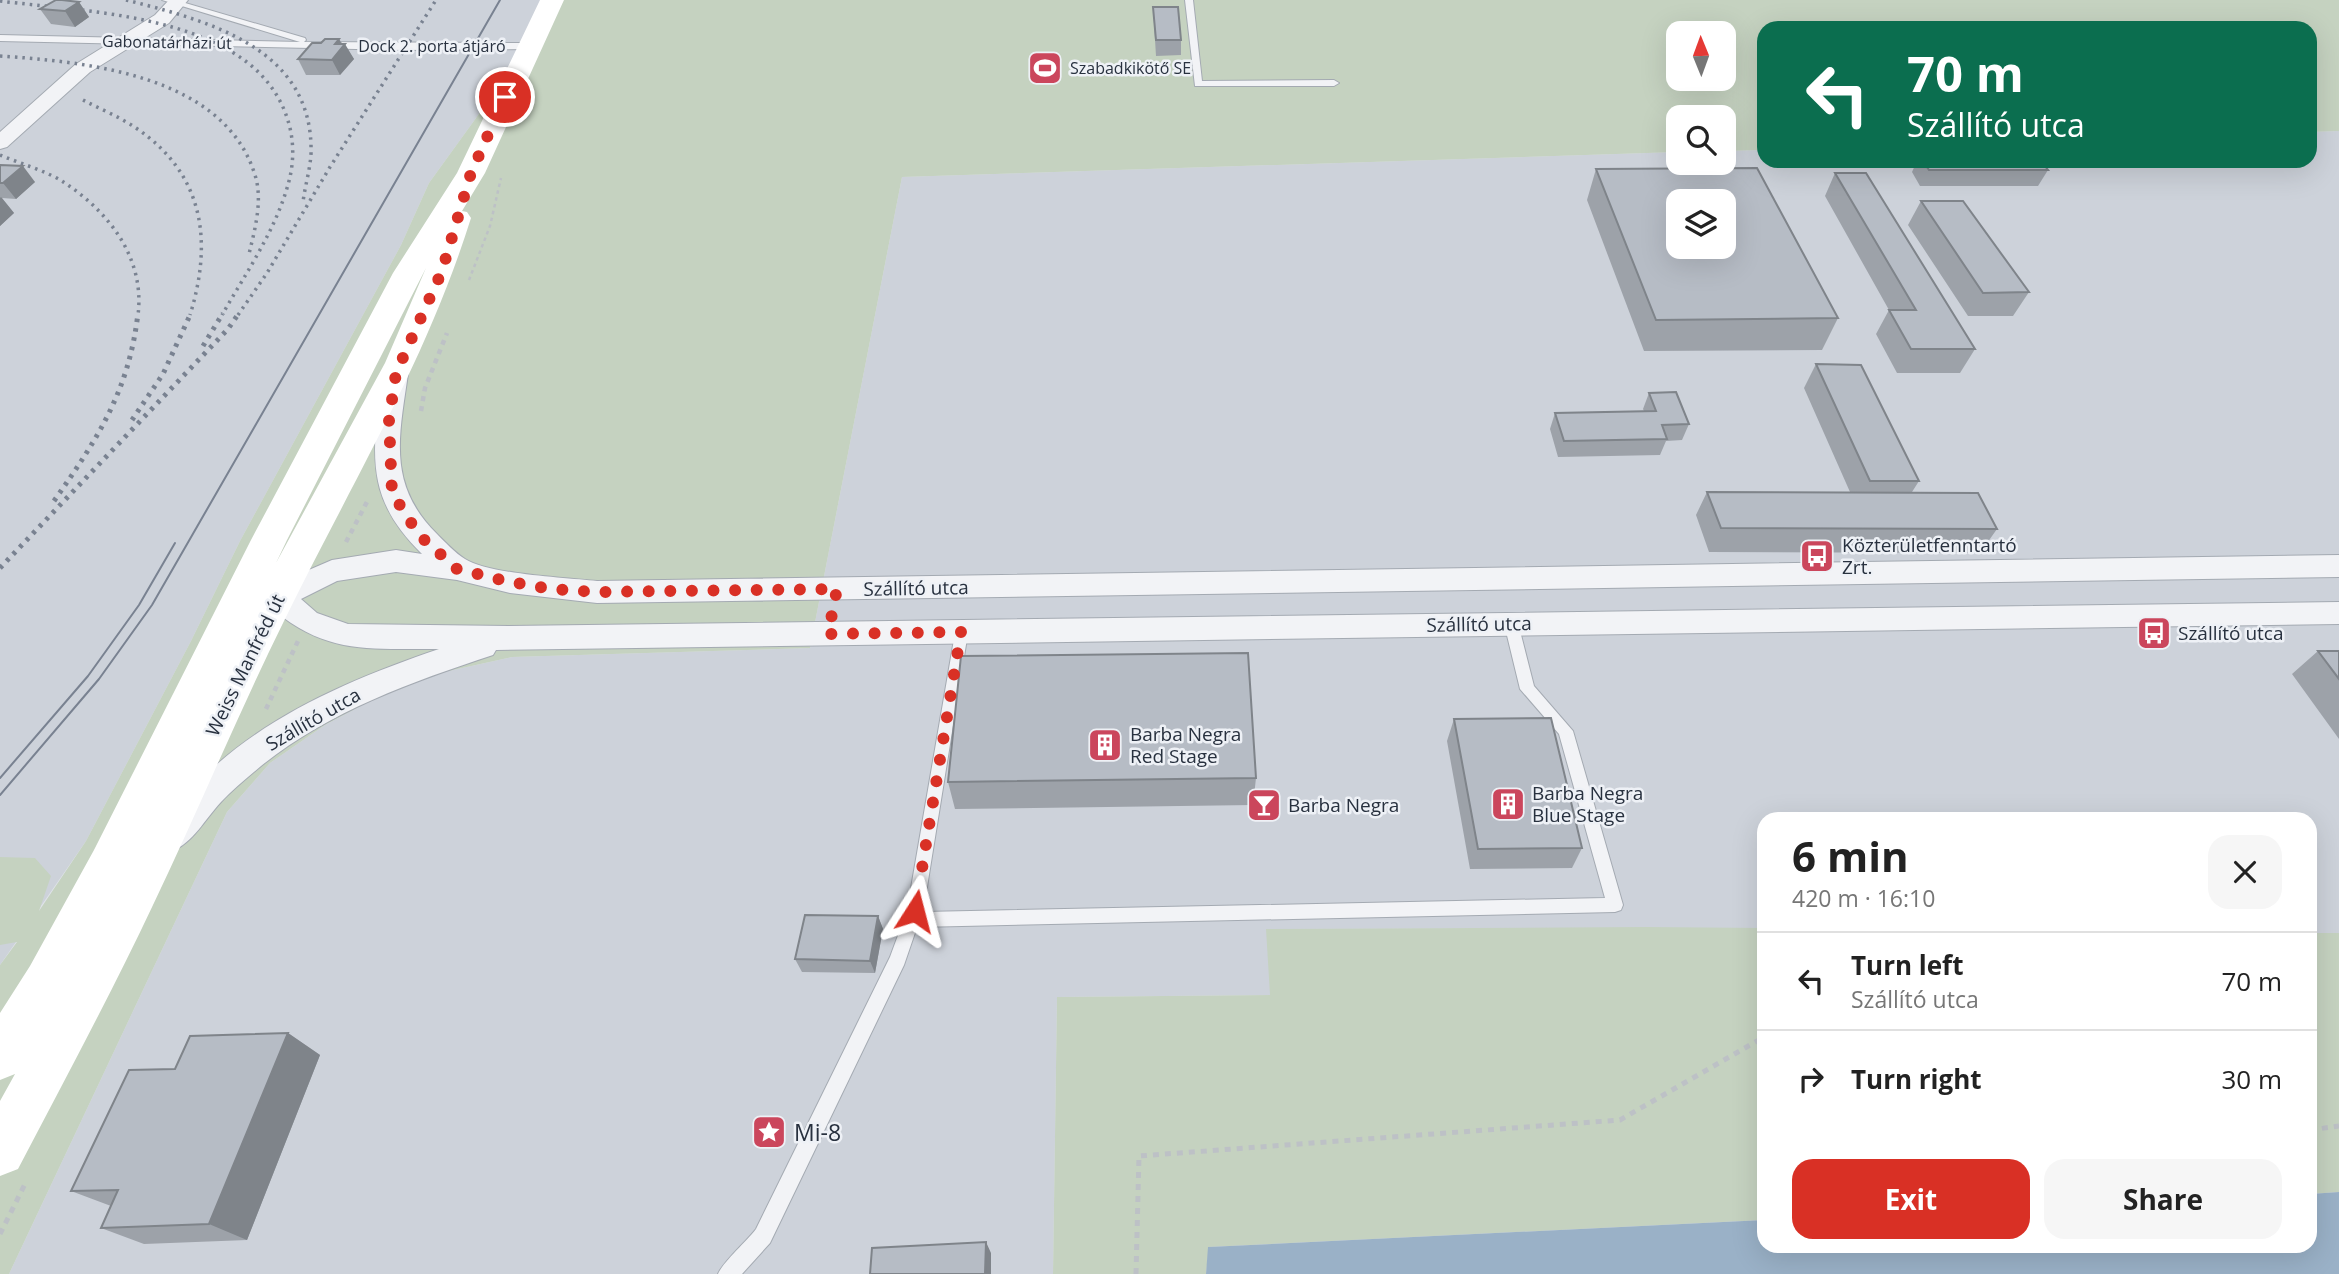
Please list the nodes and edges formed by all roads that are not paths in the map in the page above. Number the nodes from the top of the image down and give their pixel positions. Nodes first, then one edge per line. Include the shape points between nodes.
1 (552, 0) edge
2 (1189, 0) edge
3 (174, 1) edge
4 (0, 38) edge
5 (126, 41) junction
6 (320, 45) junction
7 (335, 45) joint
8 (528, 46) junction
9 (1334, 83) dead end
10 (0, 143) edge
11 (471, 173) junction
12 (396, 373) junction
13 (269, 540) junction
14 (2339, 566) edge
15 (2207, 567) junction
16 (457, 569) junction
17 (1688, 575) junction
18 (1251, 581) junction
19 (837, 589) junction
20 (277, 596) junction
21 (2339, 612) edge
22 (2242, 614) junction
23 (1704, 620) junction
24 (1511, 623) junction
25 (1255, 627) junction
26 (961, 632) junction
27 (828, 634) junction
28 (509, 638) junction
29 (221, 640) junction
30 (153, 857) junction
31 (912, 920) junction
32 (0, 1056) edge
33 (0, 1151) edge
34 (728, 1274) edge

1 - 8 main road, Weiss Manfréd út
2 - 9 lane via 1198,84
3 - 5 street via 162,19
3 - 6 lane
4 - 5 lane, Gabonatárházi út
5 - 6 lane, Gabonatárházi út
5 - 10 street via 77,72
6 - 7 lane, Gabonatárházi út
7 - 8 lane, Dock 2. porta átjáró
8 - 11 main road, Weiss Manfréd út
11 - 12 main road, Weiss Manfréd út via 442,271
11 - 13 main road, Weiss Manfréd út via 408,273
12 - 16 street, Szállító utca via 389,420 392,493 419,535
12 - 20 main road, Weiss Manfréd út
13 - 20 street
13 - 29 main road, Weiss Manfréd út
14 - 15 street, Szállító utca
15 - 17 street, Szállító utca
15 - 22 street
16 - 19 street, Szállító utca via 510,582 597,592
16 - 20 street, Szállító utca via 397,561 363,565 332,571
17 - 18 street, Szállító utca
17 - 23 street
18 - 19 street, Szállító utca
18 - 25 street
19 - 27 street
20 - 28 street, Szállító utca via 307,621 347,635
20 - 29 street
20 - 30 main road, Weiss Manfréd út
21 - 22 street, Szállító utca
22 - 23 street, Szállító utca
23 - 24 street, Szállító utca
24 - 25 street, Szállító utca
24 - 31 lane via 1527,689 1566,732 1615,905
25 - 26 street, Szállító utca
26 - 27 street, Szállító utca
26 - 31 lane
27 - 28 street, Szállító utca
28 - 30 street, Szállító utca via 406,670 286,729 220,782
29 - 32 main road, Weiss Manfréd út via 110,864 47,982
30 - 33 main road, Weiss Manfréd út
31 - 34 lane via 898,959 763,1236

